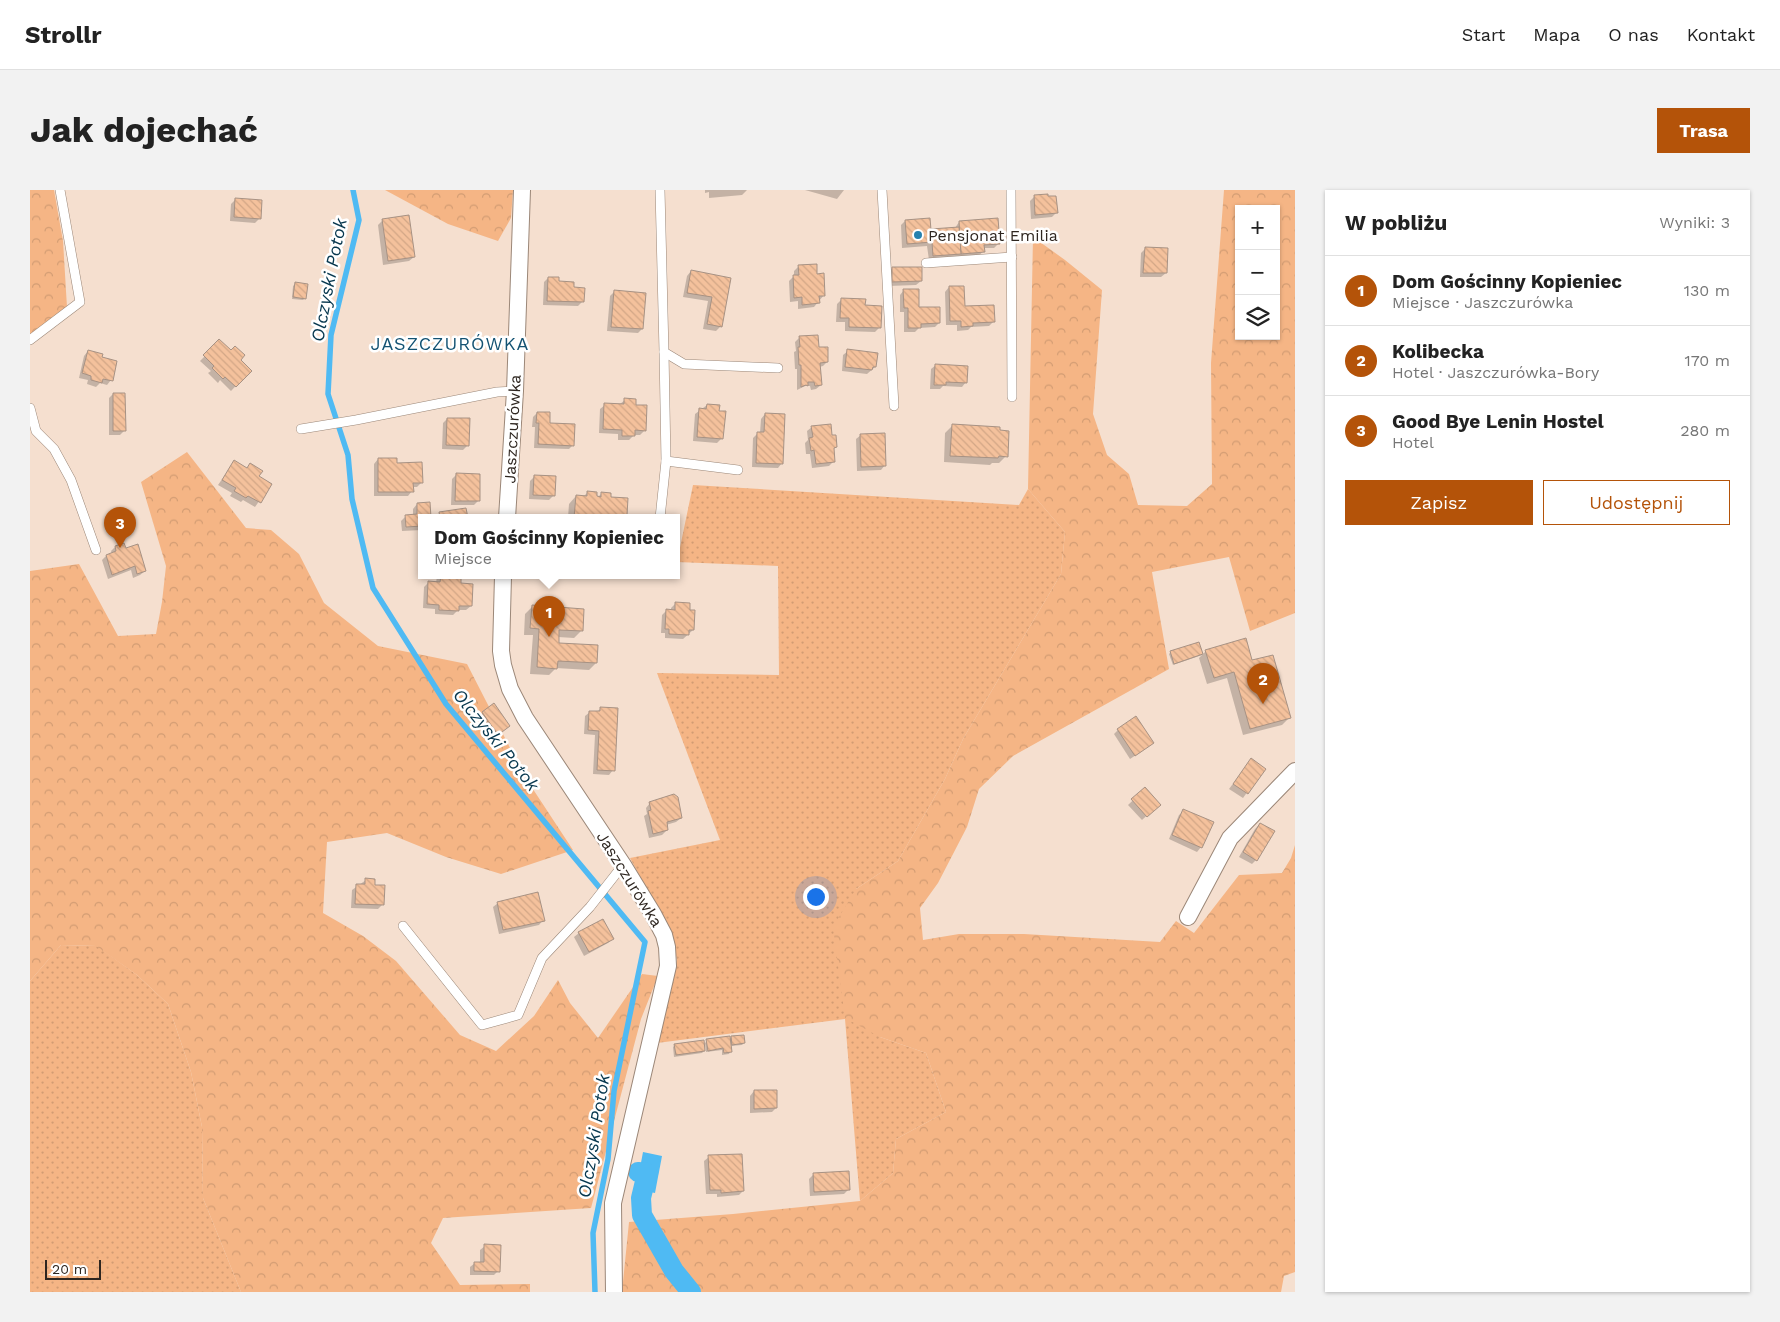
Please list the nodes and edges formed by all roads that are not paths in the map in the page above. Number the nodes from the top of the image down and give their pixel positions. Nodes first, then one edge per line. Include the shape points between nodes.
1 (60, 190) edge
2 (522, 190) edge
3 (660, 190) edge
4 (882, 190) edge
5 (1012, 190) edge
6 (1012, 257) junction
7 (926, 263) dead end
8 (30, 340) edge
9 (664, 352) junction
10 (778, 368) dead end
11 (515, 391) junction
12 (1012, 397) dead end
13 (894, 406) dead end
14 (30, 408) edge
15 (300, 429) dead end
16 (666, 461) junction
17 (738, 470) dead end
18 (507, 514) edge
19 (660, 514) edge
20 (96, 550) dead end
21 (503, 579) edge
22 (1295, 771) edge
23 (623, 865) junction
24 (1188, 917) dead end
25 (403, 926) dead end
26 (614, 1292) edge

1 - 8 lane via 80,302
2 - 11 street, Jaszczurówka
3 - 9 lane
4 - 13 lane
5 - 6 lane
6 - 7 lane
6 - 12 lane
9 - 10 lane via 684,364
9 - 16 lane
11 - 15 lane
11 - 18 street, Jaszczurówka
14 - 20 lane via 36,431 54,449 71,480
16 - 17 lane
16 - 19 lane
21 - 23 street, Jaszczurówka via 501,651 510,690 525,718
22 - 24 street via 1230,838
23 - 25 lane via 590,907 542,958 518,1015 482,1025
23 - 26 street, Jaszczurówka via 664,935 668,966 613,1203

